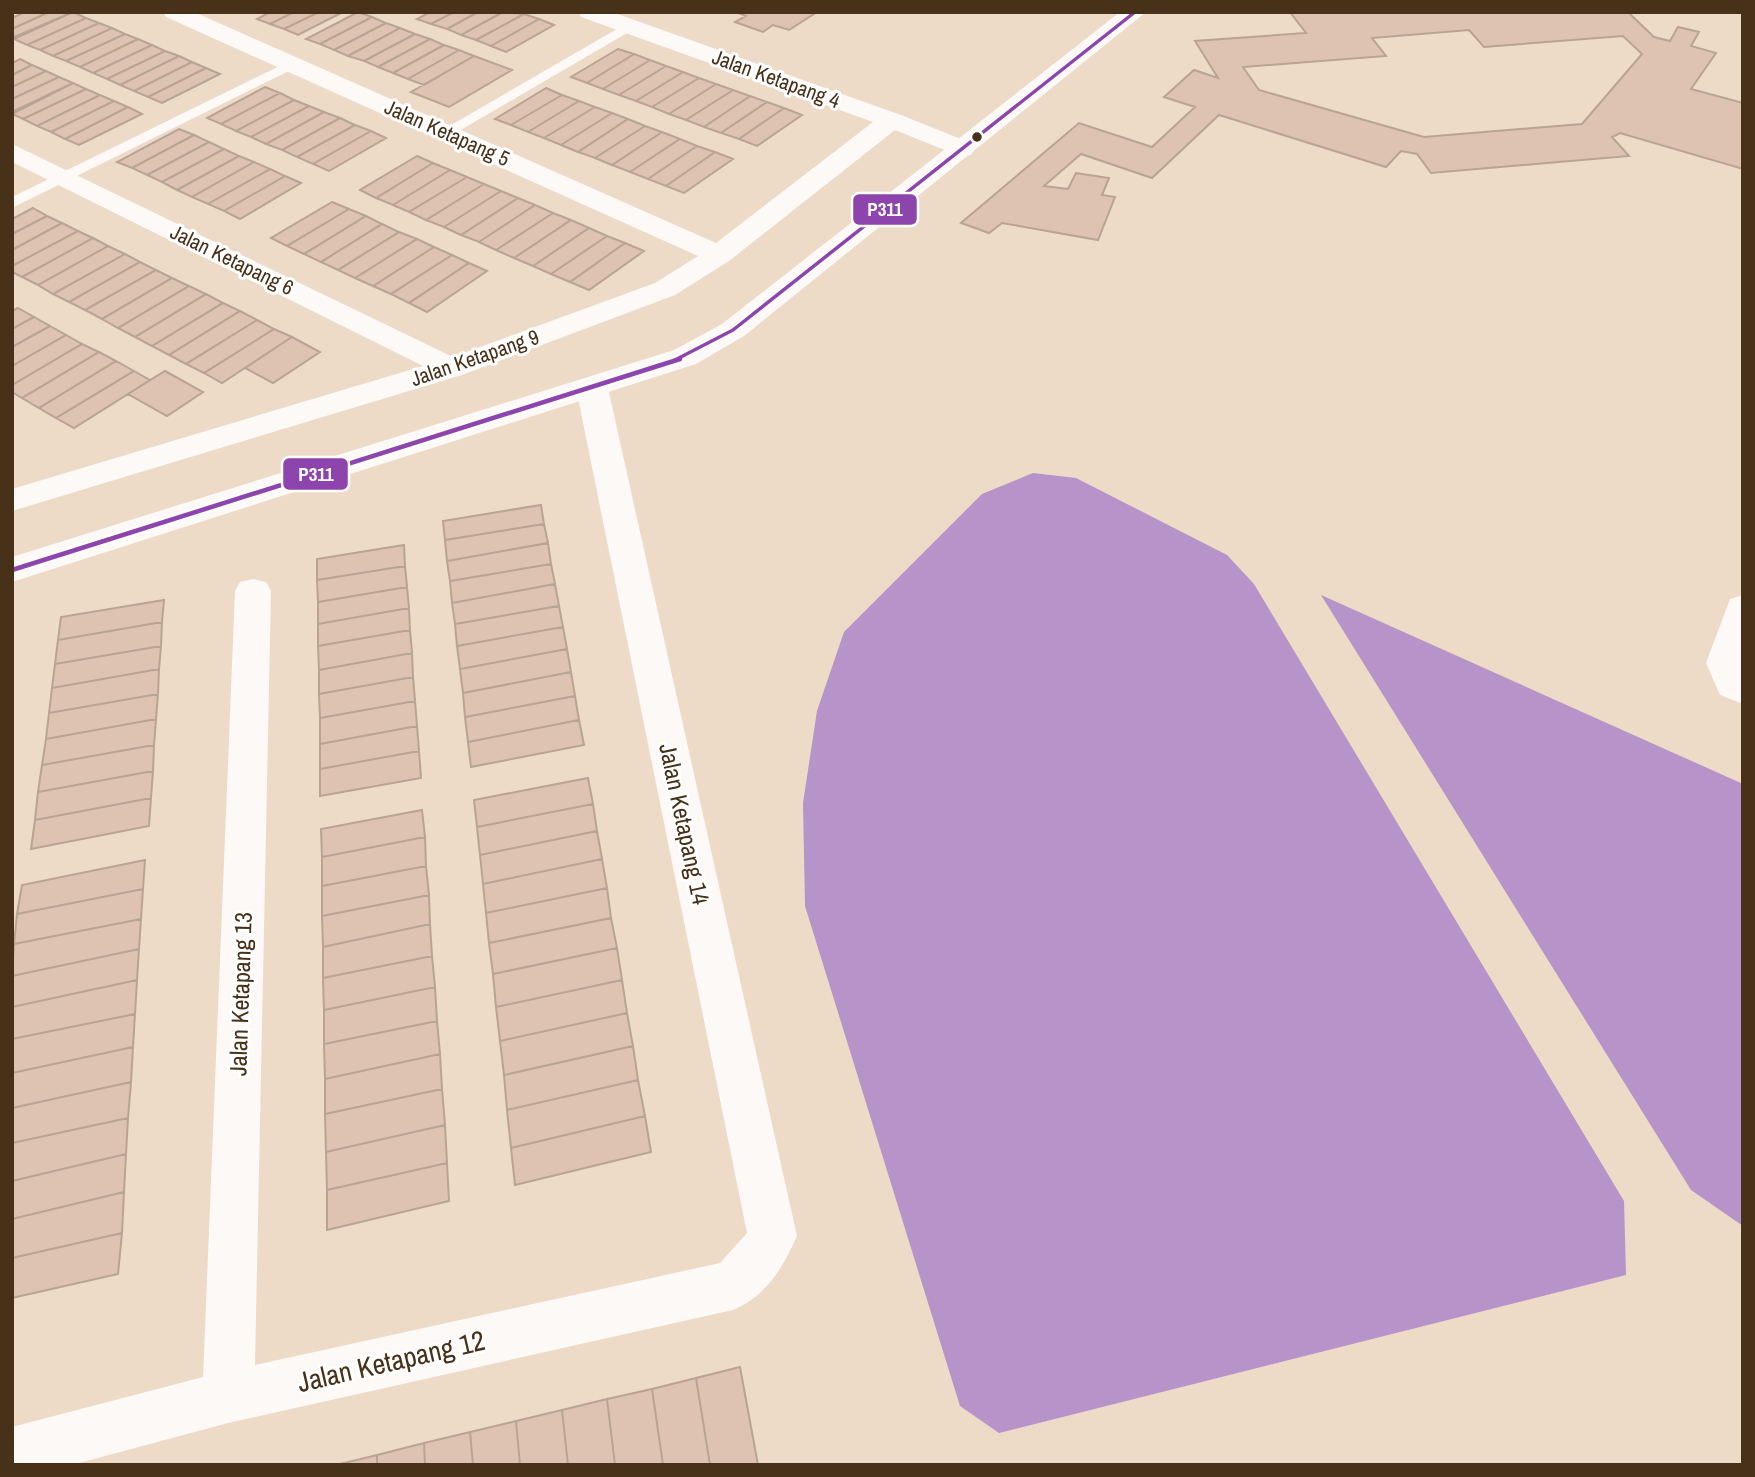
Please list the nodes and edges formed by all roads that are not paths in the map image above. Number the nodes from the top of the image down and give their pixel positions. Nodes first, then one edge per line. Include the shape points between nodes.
1 (174, 12) edge
2 (589, 12) edge
3 (652, 12) edge
4 (1135, 12) edge
5 (629, 26) junction
6 (292, 64) junction
7 (891, 120) junction
8 (447, 132) junction
9 (962, 149) junction
10 (12, 152) edge
11 (64, 177) junction
12 (12, 203) edge
13 (719, 255) junction
14 (451, 368) junction
15 (592, 388) junction
16 (12, 470) edge
17 (43, 490) junction
18 (12, 500) edge
19 (12, 570) edge
20 (253, 591) dead end
21 (1743, 608) edge
22 (1738, 687) edge
23 (761, 1257) joint
24 (228, 1397) junction
25 (12, 1454) edge

1 - 6 street, Jalan Ketapang 5
2 - 5 street, Jalan Ketapang 4
3 - 5 street
4 - 9 street
5 - 7 street, Jalan Ketapang 4
5 - 8 lane
6 - 8 street, Jalan Ketapang 5
6 - 11 lane
7 - 9 street, Jalan Ketapang 4
7 - 13 street, Jalan Ketapang 9
8 - 13 street, Jalan Ketapang 5
9 - 15 street via 733,330 685,357
10 - 11 street, Jalan Ketapang 6
11 - 12 lane
11 - 14 street, Jalan Ketapang 6
13 - 14 street, Jalan Ketapang 9 via 666,289
14 - 17 street, Jalan Ketapang 9
15 - 19 street
15 - 23 street, Jalan Ketapang 14 via 772,1236
16 - 17 street
17 - 18 street, Jalan Ketapang 9
20 - 24 street, Jalan Ketapang 13
21 - 22 street via 1724,663
23 - 24 street, Jalan Ketapang 12 via 733,1285
24 - 25 street, Jalan Ketapang 12

